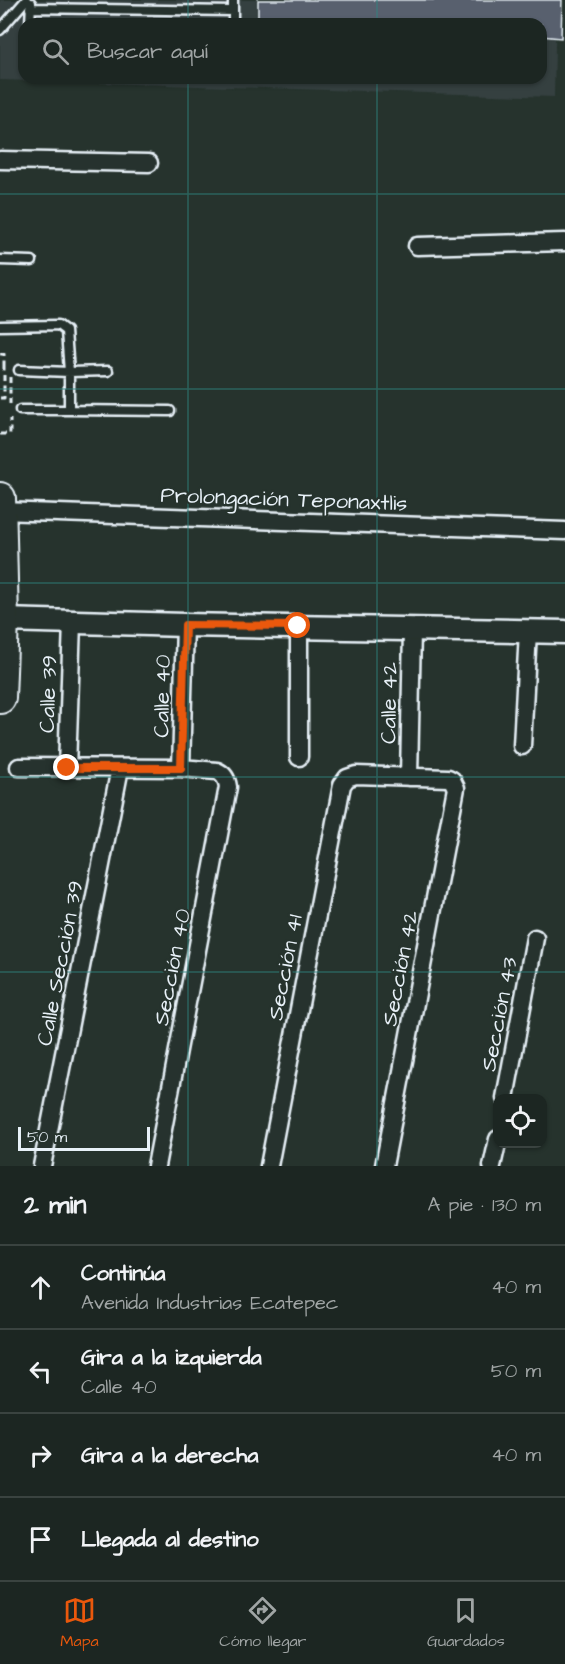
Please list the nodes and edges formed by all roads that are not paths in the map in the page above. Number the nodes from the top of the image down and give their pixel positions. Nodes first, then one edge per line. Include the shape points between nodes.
1 (26, 0) edge
2 (233, 0) edge
3 (31, 4) edge
4 (233, 11) junction
5 (233, 18) edge
6 (0, 30) edge
7 (0, 160) edge
8 (149, 163) dead end
9 (565, 242) edge
10 (417, 246) dead end
11 (0, 260) edge
12 (32, 261) dead end
13 (0, 326) edge
14 (19, 370) dead end
15 (108, 371) dead end
16 (69, 372) junction
17 (20, 410) dead end
18 (69, 410) junction
19 (170, 411) dead end
20 (1, 505) edge
21 (565, 531) edge
22 (3, 620) junction
23 (72, 622) junction
24 (185, 625) junction
25 (298, 626) junction
26 (412, 630) junction
27 (528, 631) junction
28 (565, 632) edge
29 (0, 698) edge
30 (522, 746) dead end
31 (299, 757) dead end
32 (19, 768) dead end
33 (67, 768) junction
34 (120, 768) junction
35 (181, 768) junction
36 (409, 777) junction
37 (535, 938) dead end
38 (506, 1094) edge
39 (496, 1148) edge
40 (42, 1166) edge
41 (156, 1166) edge
42 (269, 1166) edge
43 (384, 1166) edge
44 (492, 1166) edge

1 - 6 lane
2 - 4 lane
3 - 4 lane
4 - 5 lane
7 - 8 street
9 - 10 street
11 - 12 lane
13 - 16 lane via 62,326
14 - 16 lane
15 - 16 lane
16 - 18 lane
17 - 18 lane
18 - 19 lane
20 - 21 street, Prolongación Teponaxtlis
20 - 22 highway
22 - 23 street
22 - 29 highway
23 - 24 street
23 - 33 street, Calle 39
24 - 25 street
24 - 35 street, Calle 40
25 - 26 street
25 - 31 street
26 - 27 street
26 - 36 street, Calle 42
27 - 28 street
27 - 30 street
32 - 33 street
33 - 34 street
34 - 35 street
34 - 40 street, Calle Sección 39
35 - 41 street, Sección 40 via 217,771 225,777 228,787
36 - 42 street, Sección 41 via 356,775 342,784
36 - 43 street, Sección 42 via 441,777 452,780 456,788
37 - 38 street, Sección 43
39 - 44 street

